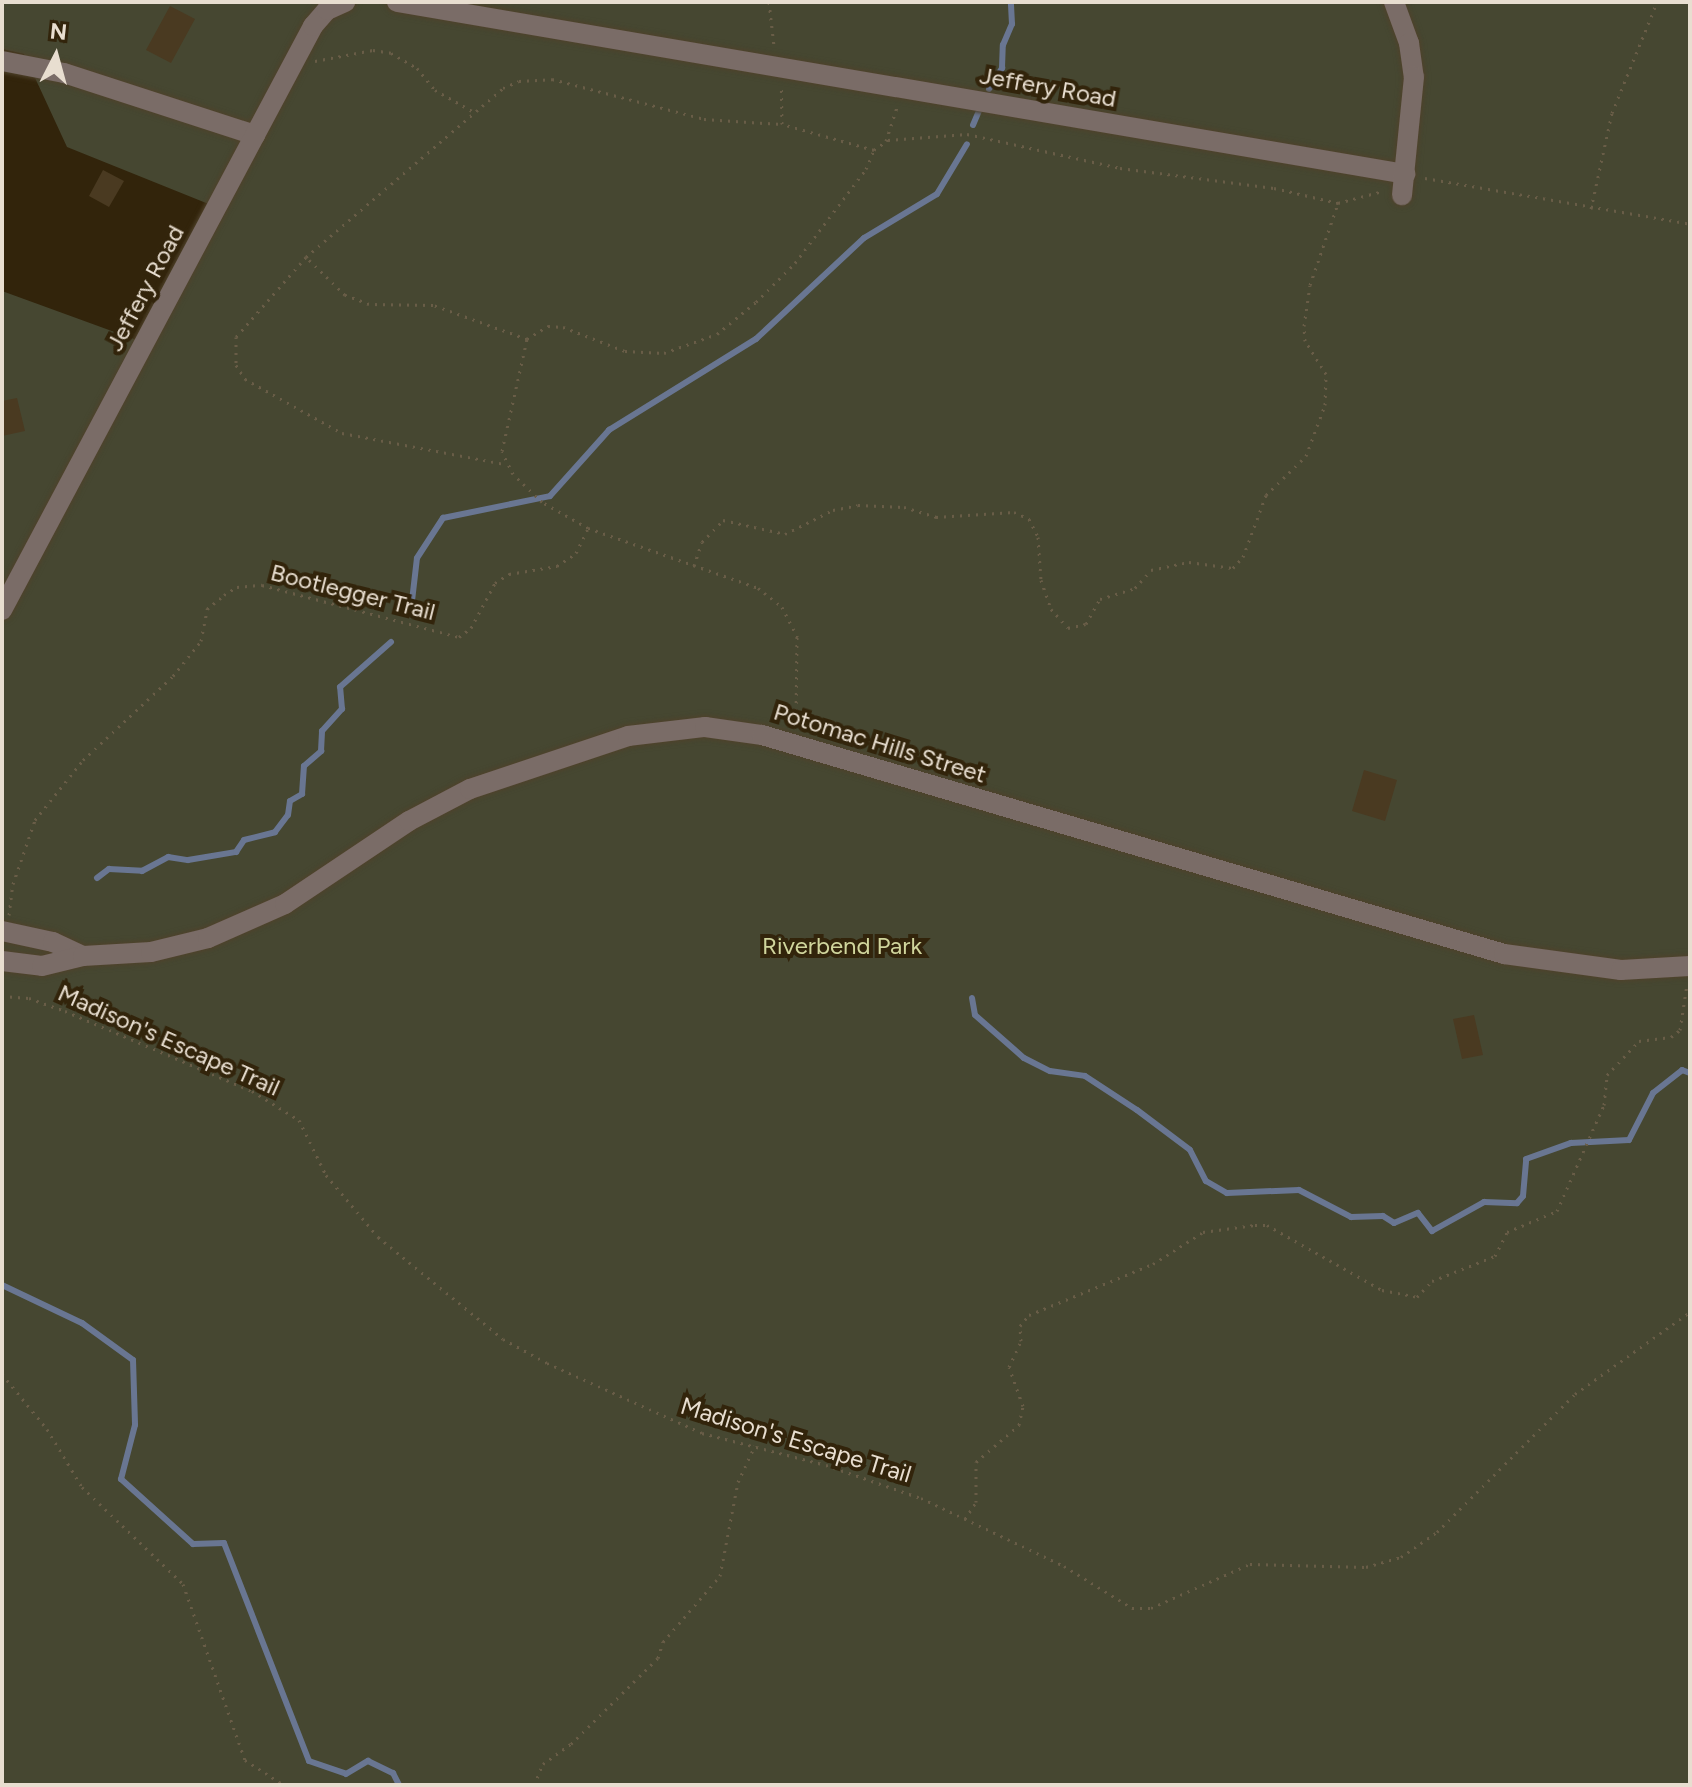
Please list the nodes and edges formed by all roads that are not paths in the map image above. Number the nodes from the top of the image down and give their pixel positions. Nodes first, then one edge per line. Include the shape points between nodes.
1 (345, 2) edge
2 (397, 2) edge
3 (1394, 2) edge
4 (316, 8) edge
5 (2, 61) edge
6 (255, 135) junction
7 (2, 610) edge
8 (4, 931) edge
9 (83, 956) junction
10 (2, 961) edge
11 (1690, 966) edge

1 - 4 street, Jeffery Road
2 - 3 street, Jeffery Road via 904,87 1404,183 1414,77
4 - 6 street, Jeffery Road
5 - 6 street via 64,73
6 - 7 street, Jeffery Road
8 - 9 street, Potomac Hills Street via 53,942
9 - 10 street, Potomac Hills Street via 42,966
9 - 11 street, Potomac Hills Street via 151,952 248,923 409,821 470,789 628,736 705,727 739,729 1504,954 1621,970

